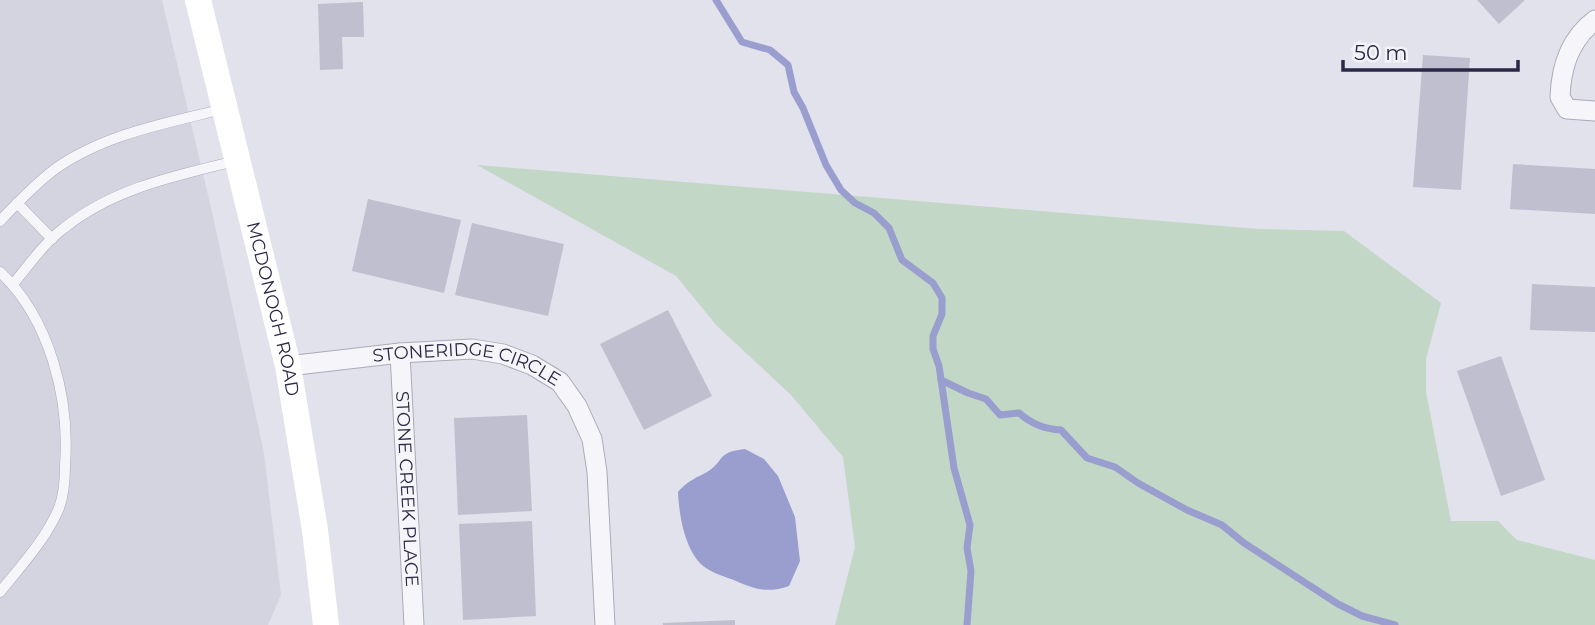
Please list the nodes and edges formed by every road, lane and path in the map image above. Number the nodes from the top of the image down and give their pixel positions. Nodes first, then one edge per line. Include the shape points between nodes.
1 (198, 0) edge
2 (1595, 20) edge
3 (224, 109) junction
4 (1595, 111) edge
5 (237, 161) junction
6 (18, 203) junction
7 (0, 221) edge
8 (52, 239) junction
9 (0, 272) edge
10 (13, 284) junction
11 (400, 353) junction
12 (288, 366) junction
13 (0, 592) edge
14 (326, 625) edge
15 (414, 625) edge
16 (605, 625) edge

1 - 3 main road, MCDONOGH ROAD
2 - 4 street via 1572,44 1560,97 1567,109
3 - 5 main road, MCDONOGH ROAD
3 - 6 lane via 97,146 56,168
5 - 8 lane via 119,194 87,210
5 - 12 main road, MCDONOGH ROAD
6 - 7 lane
6 - 8 lane
8 - 10 lane
9 - 10 lane
10 - 13 lane via 57,369 67,438 59,507
11 - 12 street, STONERIDGE CIRCLE
11 - 15 street, STONE CREEK PLACE
11 - 16 street, STONERIDGE CIRCLE via 472,349 503,354 560,382 592,439
12 - 14 main road, MCDONOGH ROAD

